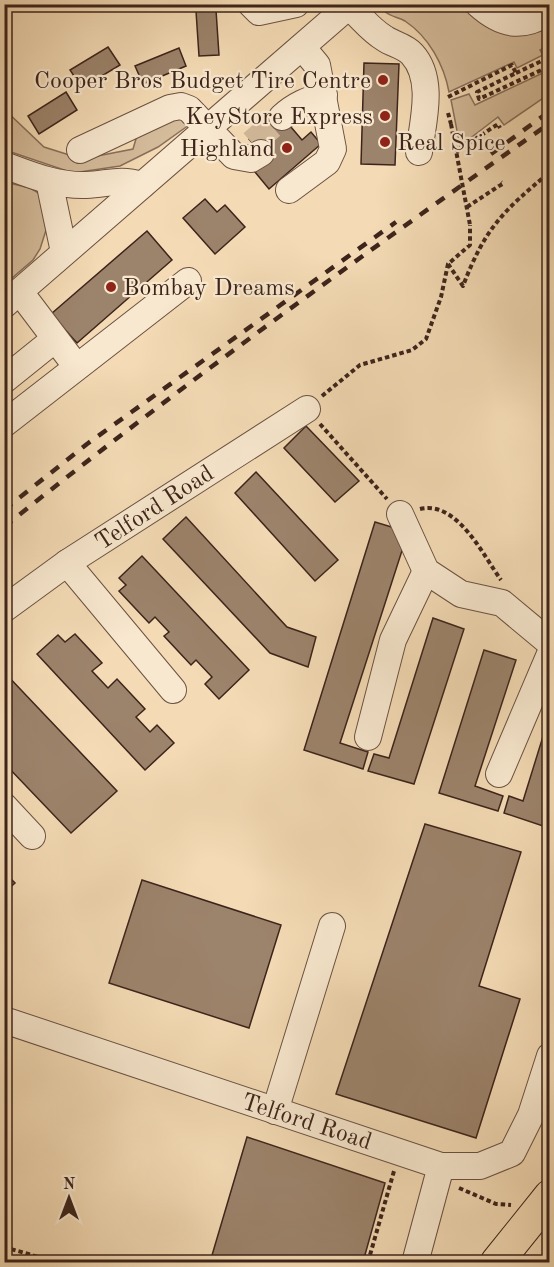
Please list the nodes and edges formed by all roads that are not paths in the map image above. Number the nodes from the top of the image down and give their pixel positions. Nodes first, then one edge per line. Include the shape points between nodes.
1 (251, 4) edge
2 (296, 4) edge
3 (478, 4) edge
4 (349, 5) edge
5 (548, 13) edge
6 (302, 47) junction
7 (316, 99) junction
8 (287, 122) tunnel mouth
9 (207, 129) junction
10 (80, 150) dead end
11 (249, 150) dead end
12 (419, 152) dead end
13 (4, 165) edge
14 (49, 181) junction
15 (142, 185) junction
16 (290, 190) dead end
17 (64, 252) junction
18 (188, 281) dead end
19 (12, 299) edge
20 (55, 339) junction
21 (76, 366) junction
22 (4, 380) edge
23 (307, 409) road end
24 (4, 424) edge
25 (400, 514) road end
26 (68, 563) junction
27 (426, 572) junction
28 (4, 609) edge
29 (549, 643) edge
30 (549, 654) edge
31 (173, 690) dead end
32 (368, 737) dead end
33 (499, 774) dead end
34 (4, 806) edge
35 (32, 836) dead end
36 (332, 926) dead end
37 (4, 1020) edge
38 (549, 1056) edge
39 (275, 1111) junction
40 (441, 1166) junction
41 (549, 1196) edge
42 (416, 1259) dead end
43 (497, 1263) edge

1 - 2 street via 259,12
3 - 5 street via 493,18 511,24
4 - 6 street
4 - 12 street via 386,40 411,52 421,66 425,99
6 - 7 street via 317,65
6 - 9 street
7 - 8 street via 299,103
7 - 16 street via 333,149 327,162
9 - 10 street via 189,109 181,106
9 - 11 street
9 - 15 street
13 - 14 street
14 - 15 street via 87,185 114,180
14 - 17 street
15 - 17 street
17 - 19 street
18 - 21 street
19 - 20 street
20 - 21 street
20 - 22 street
21 - 24 street
23 - 26 street, Telford Road
25 - 27 street
26 - 28 street, Telford Road
26 - 31 street
27 - 29 street via 461,594 502,603
27 - 32 street via 393,640
30 - 33 street
34 - 35 street
36 - 39 street
37 - 39 street, Telford Road
38 - 40 street, Telford Road via 531,1115 512,1153 480,1166
39 - 40 street, Telford Road
40 - 42 street
41 - 43 main road

